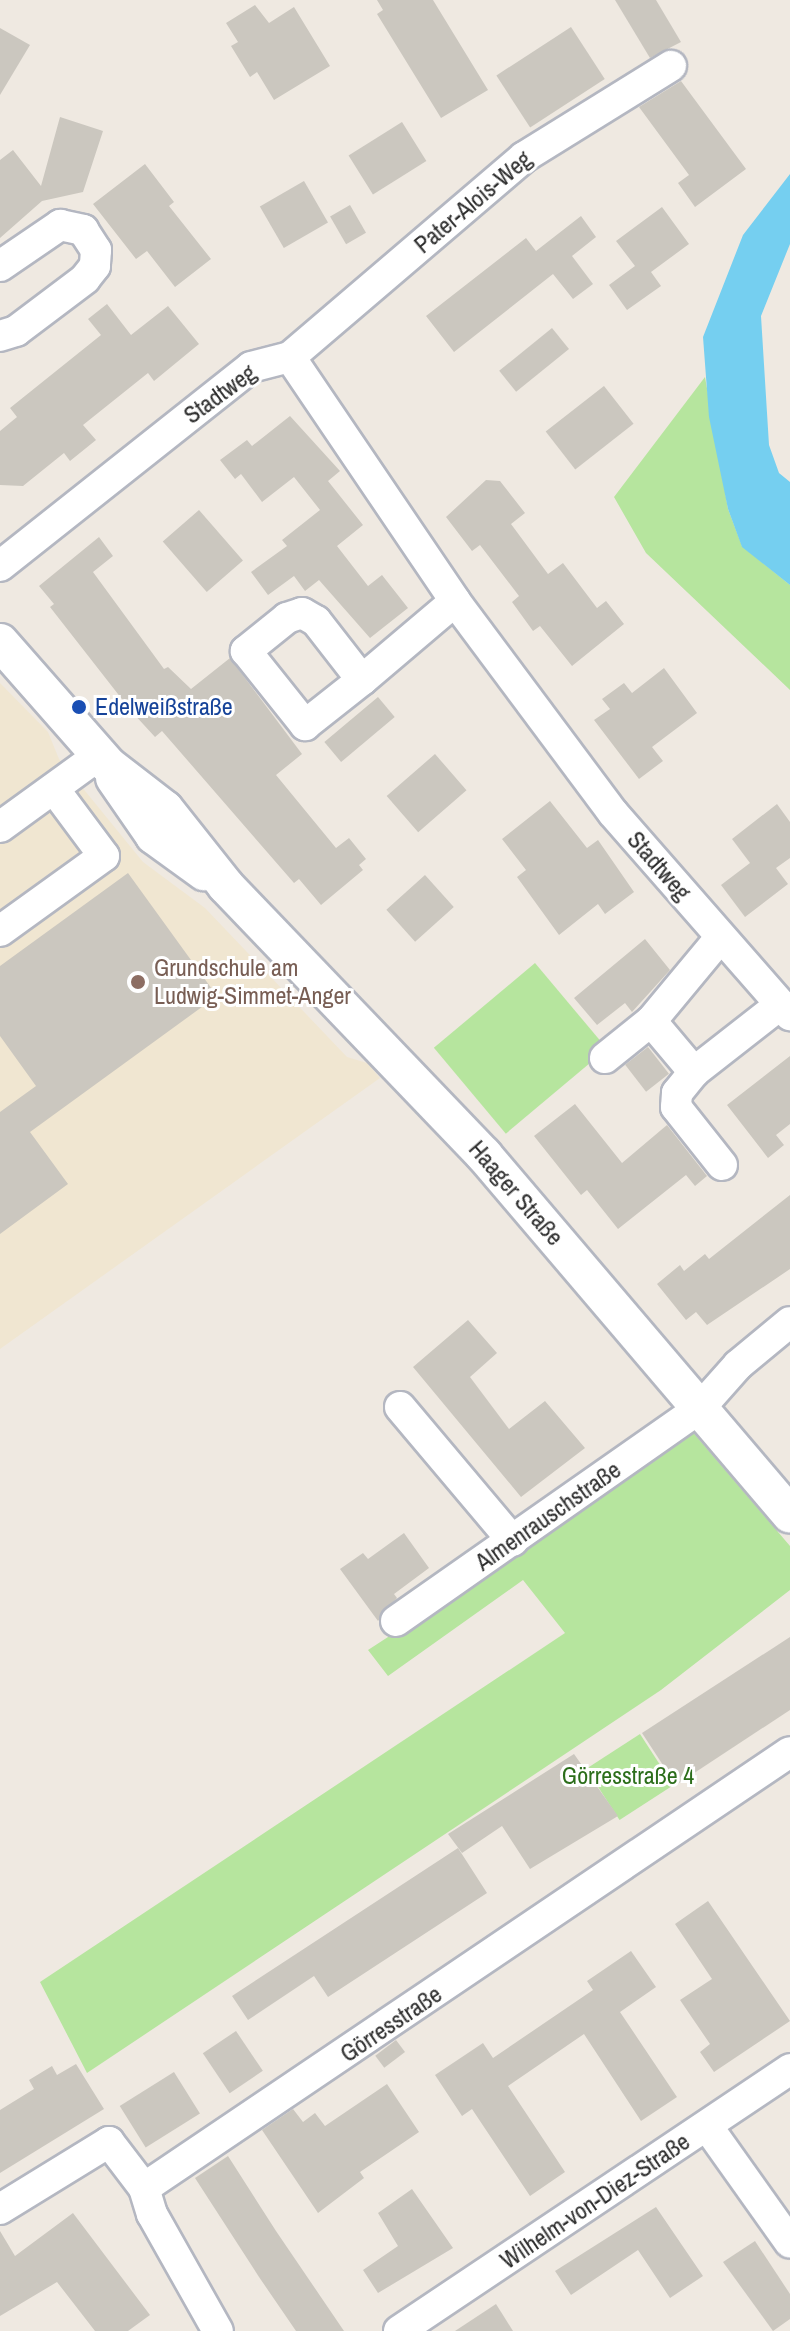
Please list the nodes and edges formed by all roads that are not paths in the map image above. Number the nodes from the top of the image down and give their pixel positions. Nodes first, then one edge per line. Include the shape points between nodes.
1 (671, 66) dead end
2 (0, 266) edge
3 (0, 336) edge
4 (290, 357) junction
5 (0, 566) edge
6 (455, 601) junction
7 (0, 642) edge
8 (362, 680) dead end
9 (104, 760) junction
10 (54, 789) junction
11 (0, 827) edge
12 (0, 931) edge
13 (720, 938) junction
14 (785, 1010) edge
15 (651, 1021) junction
16 (605, 1058) dead end
17 (694, 1072) junction
18 (722, 1165) dead end
19 (790, 1322) edge
20 (400, 1407) dead end
21 (699, 1409) junction
22 (790, 1515) edge
23 (513, 1541) junction
24 (396, 1621) dead end
25 (790, 1752) edge
26 (790, 2069) edge
27 (707, 2126) junction
28 (144, 2188) junction
29 (0, 2209) edge
30 (790, 2243) edge
31 (218, 2331) edge
32 (399, 2331) edge

1 - 4 street, Pater-Alois-Weg via 524,157
2 - 3 street via 60,225 83,230 96,250 95,266 85,279 16,331
4 - 5 street, Stadtweg via 251,367
4 - 6 street, Stadtweg
6 - 8 street
6 - 13 street, Stadtweg via 613,813
7 - 9 street, Haager Straße
9 - 10 street
9 - 21 street, Haager Straße via 165,809 226,886 484,1155
10 - 11 street
10 - 12 street via 104,856
13 - 14 street, Stadtweg
13 - 15 street
14 - 17 street, Stadtweg
15 - 16 street
15 - 17 street
17 - 18 street, Stadtweg via 677,1093 676,1107
19 - 21 street via 738,1365
20 - 23 street
21 - 22 street, Haager Straße
21 - 23 street, Almenrauschstraße
23 - 24 street, Almenrauschstraße
25 - 28 street, Görresstraße
26 - 27 street, Wilhelm-von-Diez-Straße
27 - 30 street
27 - 32 street, Wilhelm-von-Diez-Straße
28 - 29 street via 109,2142
28 - 31 street via 152,2214

